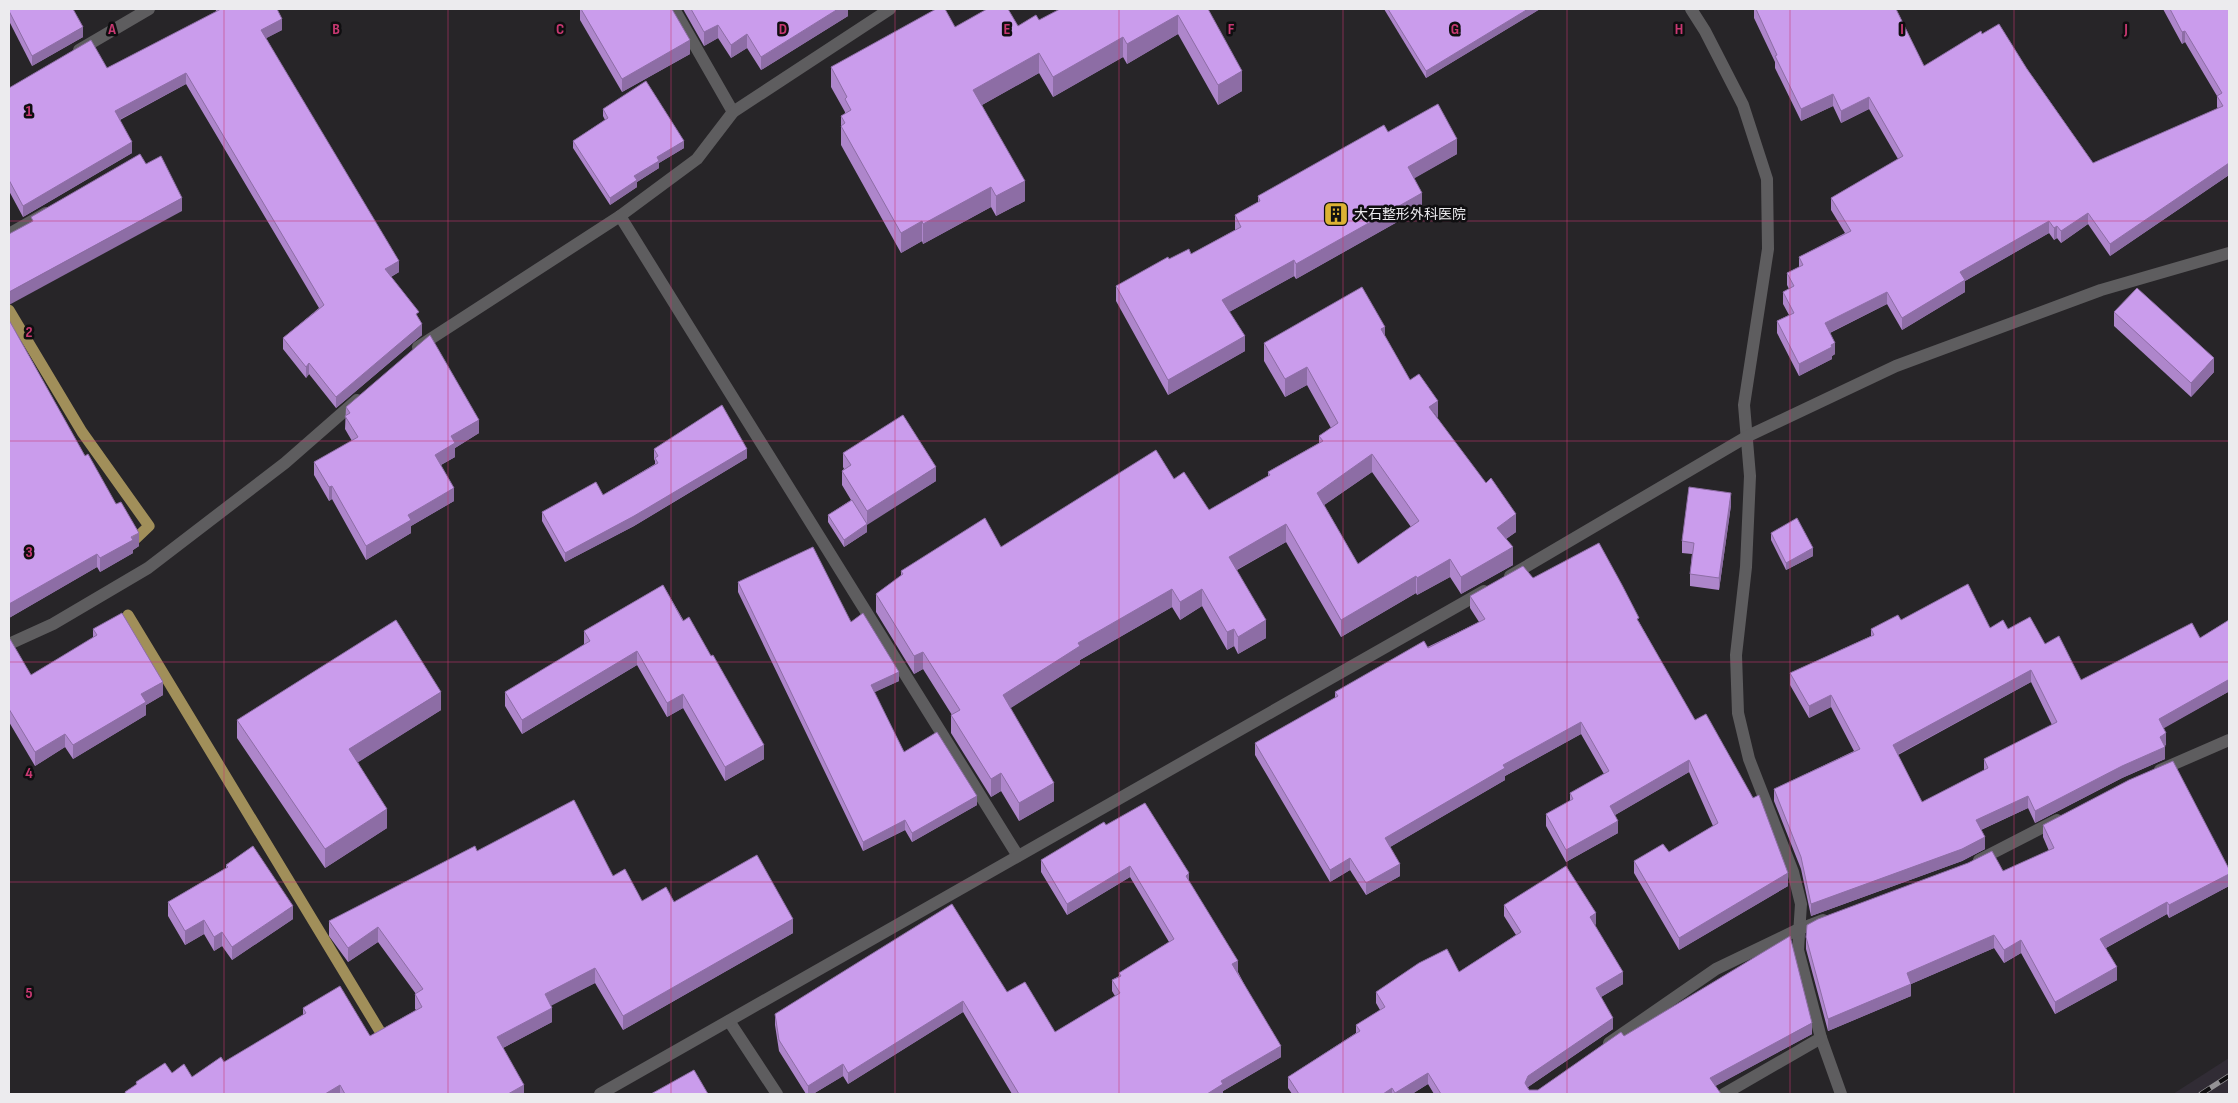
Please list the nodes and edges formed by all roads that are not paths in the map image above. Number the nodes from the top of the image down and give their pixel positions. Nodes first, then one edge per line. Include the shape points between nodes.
1 (149, 9) edge
2 (674, 9) edge
3 (890, 9) edge
4 (1691, 9) edge
5 (67, 56) edge
6 (733, 112) junction
7 (60, 204) edge
8 (620, 216) junction
9 (9, 234) edge
10 (2229, 253) edge
11 (411, 353) edge
12 (366, 392) edge
13 (1748, 436) junction
14 (9, 644) edge
15 (2229, 740) edge
16 (2152, 774) edge
17 (2066, 816) edge
18 (1018, 856) junction
19 (1964, 868) edge
20 (1834, 916) edge
21 (1797, 930) junction
22 (729, 1021) junction
23 (1821, 1038) junction
24 (1597, 1051) edge
25 (600, 1094) edge
26 (777, 1094) edge
27 (1724, 1094) edge
28 (1841, 1094) edge

1 - 5 street
2 - 6 street
3 - 6 street
4 - 13 street via 1706,31 1743,104 1767,179 1768,249 1744,405
6 - 8 street via 697,159
7 - 9 street
8 - 11 street
8 - 18 street
10 - 13 street via 2101,290 1896,366
12 - 14 street via 285,463 148,568 53,624
13 - 18 street via 1496,584
13 - 21 street via 1750,476 1746,567 1736,655 1738,713 1749,759 1793,872 1801,904
15 - 16 street
17 - 19 street
18 - 22 street
20 - 21 street
21 - 23 street via 1798,950
21 - 24 street via 1716,969
22 - 25 street
22 - 26 street
23 - 27 street
23 - 28 street

